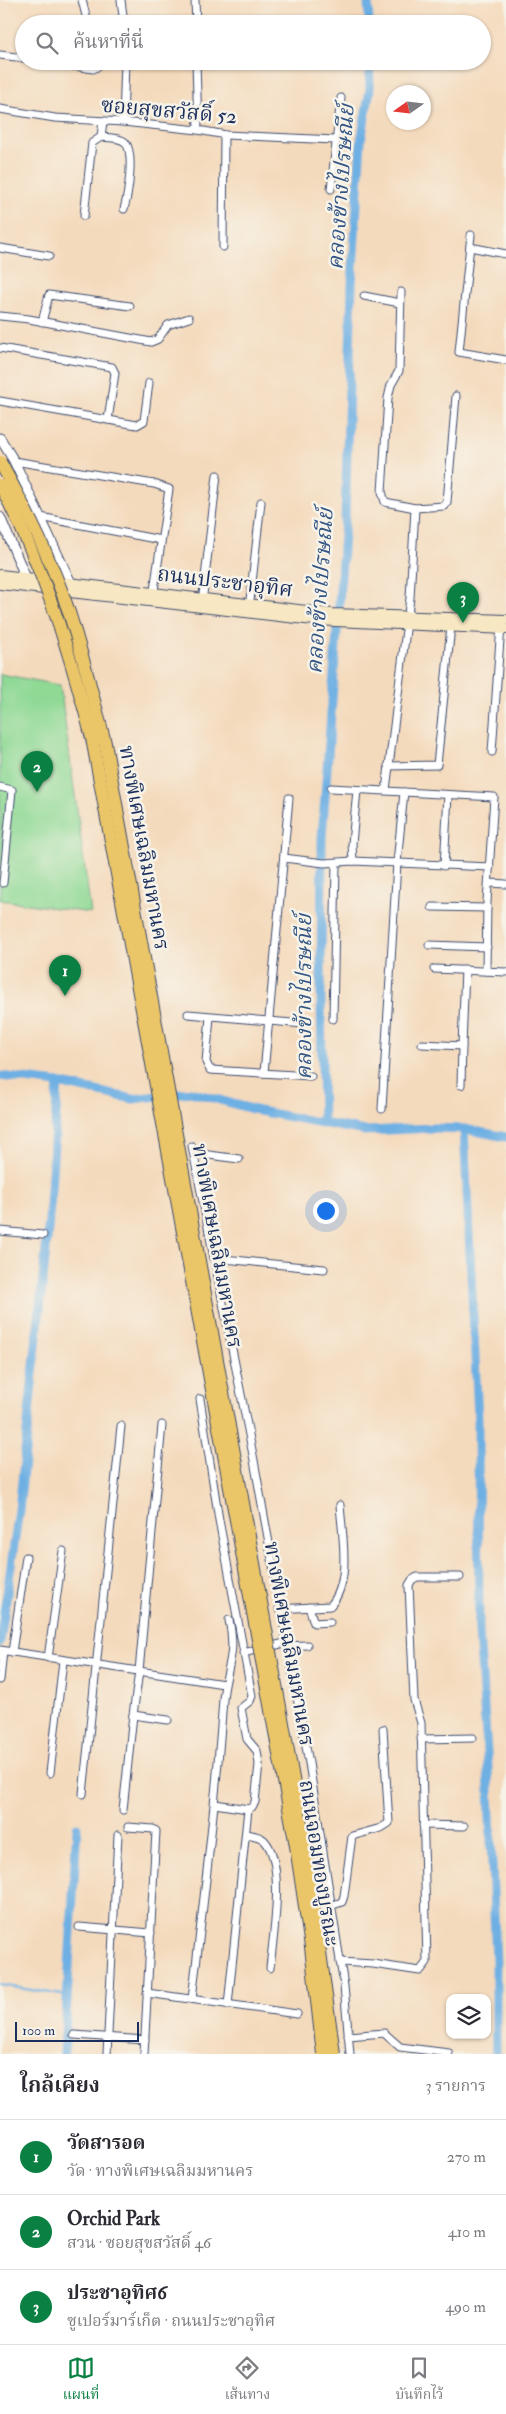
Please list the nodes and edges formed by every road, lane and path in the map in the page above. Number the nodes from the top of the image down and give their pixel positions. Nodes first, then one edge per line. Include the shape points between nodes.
1 (82, 0) edge
2 (121, 0) edge
3 (195, 0) edge
4 (86, 15) edge
5 (123, 15) edge
6 (196, 15) edge
7 (0, 55) edge
8 (15, 57) edge
9 (125, 70) edge
10 (196, 70) edge
11 (341, 98) dead end
12 (0, 109) edge
13 (103, 121) junction
14 (123, 122) junction
15 (198, 130) junction
16 (224, 135) junction
17 (101, 137) junction
18 (335, 140) junction
19 (331, 189) dead end
20 (124, 209) dead end
21 (84, 216) dead end
22 (471, 235) dead end
23 (223, 247) dead end
24 (470, 247) junction
25 (0, 248) edge
26 (506, 254) edge
27 (49, 256) dead end
28 (400, 292) dead end
29 (364, 296) dead end
30 (400, 303) junction
31 (130, 306) dead end
32 (0, 316) edge
33 (189, 318) dead end
34 (42, 322) junction
35 (0, 348) edge
36 (506, 360) edge
37 (149, 383) dead end
38 (456, 396) dead end
39 (0, 402) edge
40 (108, 420) junction
41 (0, 438) edge
42 (14, 461) junction
43 (0, 462) edge
44 (217, 475) dead end
45 (0, 485) edge
46 (261, 502) dead end
47 (415, 508) junction
48 (0, 517) edge
49 (40, 517) junction
50 (161, 540) junction
51 (0, 575) edge
52 (26, 578) junction
53 (71, 583) junction
54 (0, 584) edge
55 (55, 590) junction
56 (153, 596) junction
57 (202, 602) junction
58 (249, 608) junction
59 (407, 620) junction
60 (504, 624) edge
61 (451, 626) junction
62 (492, 752) dead end
63 (388, 766) junction
64 (0, 787) edge
65 (331, 788) dead end
66 (357, 790) junction
67 (386, 790) junction
68 (404, 792) junction
69 (448, 795) junction
70 (290, 798) dead end
71 (284, 858) junction
72 (353, 861) junction
73 (336, 863) junction
74 (397, 863) junction
75 (444, 866) junction
76 (490, 867) junction
77 (3, 883) dead end
78 (488, 884) junction
79 (506, 884) edge
80 (432, 907) dead end
81 (487, 908) junction
82 (429, 945) dead end
83 (487, 947) junction
84 (434, 969) dead end
85 (465, 969) junction
86 (486, 971) junction
87 (506, 972) edge
88 (188, 1014) dead end
89 (210, 1017) junction
90 (333, 1018) dead end
91 (268, 1021) junction
92 (304, 1024) dead end
93 (422, 1044) dead end
94 (462, 1046) junction
95 (264, 1073) junction
96 (312, 1076) dead end
97 (461, 1085) dead end
98 (382, 1109) dead end
99 (239, 1158) dead end
100 (178, 1178) junction
101 (198, 1179) junction
102 (0, 1231) edge
103 (43, 1235) dead end
104 (214, 1258) junction
105 (324, 1269) dead end
106 (200, 1399) dead end
107 (162, 1425) dead end
108 (121, 1426) dead end
109 (340, 1505) dead end
110 (63, 1551) dead end
111 (26, 1557) dead end
112 (460, 1577) dead end
113 (309, 1607) junction
114 (279, 1609) junction
115 (229, 1620) dead end
116 (330, 1622) dead end
117 (286, 1644) junction
118 (306, 1645) dead end
119 (264, 1648) junction
120 (1, 1651) edge
121 (12, 1652) junction
122 (244, 1653) junction
123 (48, 1658) junction
124 (63, 1661) junction
125 (98, 1665) junction
126 (139, 1671) junction
127 (0, 1680) edge
128 (224, 1684) junction
129 (133, 1715) junction
130 (168, 1720) dead end
131 (383, 1729) dead end
132 (473, 1738) dead end
133 (421, 1739) junction
134 (50, 1773) dead end
135 (83, 1794) dead end
136 (216, 1804) junction
137 (248, 1809) junction
138 (123, 1810) dead end
139 (423, 1825) junction
140 (464, 1826) dead end
141 (128, 1827) dead end
142 (246, 1834) junction
143 (118, 1835) dead end
144 (330, 1906) junction
145 (79, 1927) dead end
146 (113, 1930) junction
147 (151, 1933) junction
148 (340, 1962) junction
149 (270, 1968) dead end
150 (148, 1993) junction
151 (192, 1999) junction
152 (228, 2004) junction
153 (296, 2014) dead end
154 (74, 2035) dead end
155 (348, 2036) junction
156 (108, 2037) junction
157 (145, 2040) junction
158 (107, 2054) edge
159 (144, 2054) edge
160 (323, 2054) edge
161 (328, 2054) edge
162 (334, 2054) edge
163 (350, 2054) edge
164 (449, 2054) edge

1 - 4 street
2 - 5 street
3 - 6 street
7 - 8 street
9 - 14 street
10 - 15 street
11 - 18 street
12 - 13 street, ซอยสุขสวัสดิ์ 52 via 55,118
13 - 14 street, ซอยสุขสวัสดิ์ 52
13 - 17 street
14 - 15 street, ซอยสุขสวัสดิ์ 52
15 - 16 street, ซอยสุขสวัสดิ์ 52
16 - 18 street, ซอยสุขสวัสดิ์ 52
16 - 23 street
17 - 20 street via 120,139 127,145 131,170
17 - 21 street via 92,143
18 - 19 street
22 - 24 street
24 - 26 street
24 - 36 street via 459,352
25 - 27 street
28 - 30 street
29 - 30 street
30 - 47 street via 399,371 388,398 382,492 385,502
31 - 34 street via 48,295
32 - 34 street
33 - 34 street via 168,325 158,339 151,342
35 - 40 street via 112,367 115,373
37 - 40 street via 144,421 137,425
38 - 47 street via 446,502 439,507
39 - 40 street
41 - 42 street
42 - 49 street
42 - 50 street via 166,487 170,495
43 - 162 highway, ทางพิเศษเฉลิมมหานคร, bridge via 48,557 65,600 105,743 306,1850
44 - 57 street
45 - 160 highway, ทางพิเศษเฉลิมมหานคร, bridge via 34,554 58,618 92,738 296,1846
46 - 58 street
47 - 59 street
48 - 52 street
49 - 50 street
49 - 53 street
50 - 56 street
51 - 52 main road, ถนนประชาอุทิศ
52 - 53 main road, ถนนประชาอุทิศ
53 - 56 main road, ถนนประชาอุทิศ
54 - 55 main road, ถนนประชาอุทิศ
55 - 56 main road, ถนนประชาอุทิศ
55 - 100 street, ถนนจอมทองบูรณะ via 96,732
56 - 57 main road, ถนนประชาอุทิศ
57 - 58 main road, ถนนประชาอุทิศ
58 - 59 main road, ถนนประชาอุทิศ via 338,618
59 - 60 main road, ถนนประชาอุทิศ
59 - 61 main road, ถนนประชาอุทิศ
59 - 63 street
60 - 61 main road, ถนนประชาอุทิศ
60 - 62 street
61 - 63 street via 437,765
63 - 67 street
64 - 77 street via 12,790
65 - 66 street
66 - 67 street
66 - 72 street
67 - 68 street
68 - 69 street
68 - 74 street
69 - 75 street
69 - 76 street via 494,797
70 - 71 street
71 - 73 street
71 - 91 street
72 - 73 street
72 - 74 street
73 - 90 street
74 - 75 street
74 - 98 street
75 - 76 street
76 - 78 street
78 - 79 street
78 - 81 street
80 - 81 street
81 - 83 street
82 - 83 street
83 - 86 street
84 - 85 street
85 - 86 street
85 - 94 street
86 - 87 street
88 - 89 street
89 - 91 street
89 - 95 street via 206,1062 210,1070
91 - 92 street
91 - 95 street
93 - 94 street
94 - 97 street
95 - 96 street
99 - 101 street via 193,1149
100 - 101 street
100 - 119 street, ถนนจอมทองบูรณะ
101 - 104 street
102 - 103 street
104 - 105 street
104 - 114 street
106 - 122 street
107 - 126 street
108 - 125 street
109 - 113 street via 344,1573 330,1606
110 - 123 street
111 - 121 street
112 - 133 street via 417,1577 410,1585 414,1700
113 - 114 street
113 - 116 street via 314,1623
114 - 117 street
115 - 128 street via 233,1649
117 - 118 street
117 - 119 street
117 - 144 street via 309,1763
119 - 122 street
119 - 161 street, ถนนจอมทองบูรณะ via 305,1878
120 - 121 street
120 - 127 street
121 - 123 street
122 - 137 street via 252,1696 241,1708 248,1739 257,1751 259,1764 255,1802
123 - 124 street
124 - 125 street
124 - 134 street
125 - 126 street
125 - 135 street
126 - 128 street
126 - 129 street
128 - 136 street
129 - 130 street
129 - 138 street
131 - 144 street via 389,1823 352,1836 344,1896 342,1902
132 - 133 street
133 - 139 street
136 - 137 street
136 - 151 street
137 - 142 street
139 - 140 street
139 - 148 street via 427,1962 424,1968 420,1971
141 - 147 street via 154,1828 156,1831
142 - 149 street via 262,1838 272,1851 277,1876
142 - 152 street
143 - 146 street
144 - 148 street
145 - 146 street
146 - 147 street
146 - 156 street
147 - 150 street
148 - 155 street
150 - 151 street
150 - 157 street
151 - 152 street
152 - 153 street
154 - 156 street
155 - 163 street
155 - 164 street via 384,2033 400,2048
156 - 157 street
156 - 158 street
157 - 159 street

